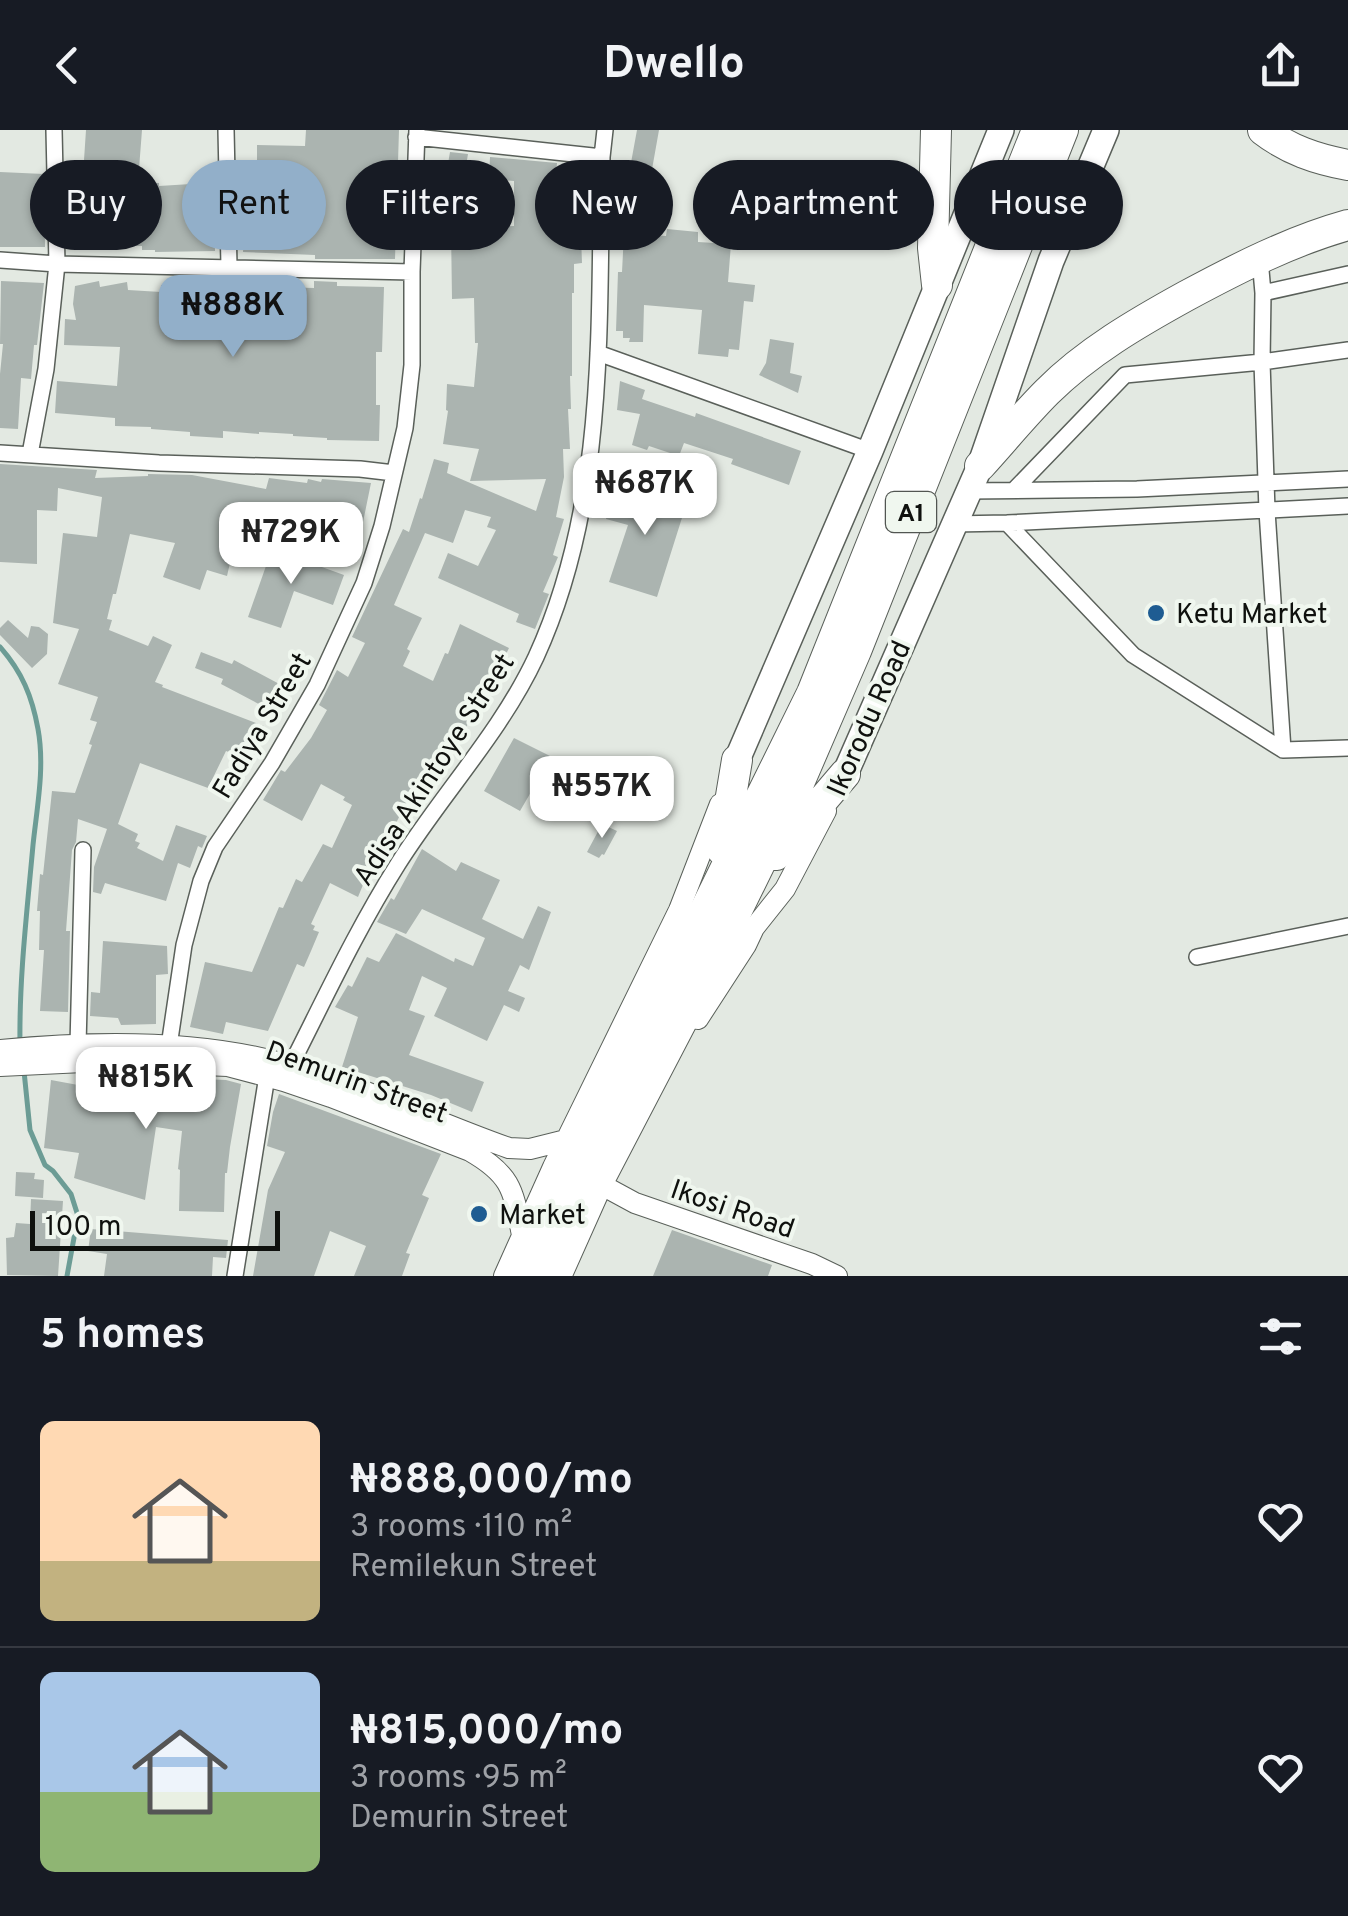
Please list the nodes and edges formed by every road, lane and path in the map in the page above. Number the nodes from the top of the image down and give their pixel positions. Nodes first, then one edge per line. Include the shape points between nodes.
1 (54, 130) edge
2 (226, 130) edge
3 (605, 130) edge
4 (936, 130) edge
5 (1000, 130) edge
6 (1037, 130) edge
7 (1063, 130) edge
8 (1106, 130) edge
9 (1263, 130) edge
10 (417, 133) edge
11 (602, 157) junction
12 (1348, 165) edge
13 (1348, 225) edge
14 (1260, 259) junction
15 (0, 260) edge
16 (56, 264) junction
17 (229, 266) junction
18 (412, 272) junction
19 (1348, 274) edge
20 (937, 285) junction
21 (1263, 293) junction
22 (1348, 350) edge
23 (598, 353) junction
24 (1262, 362) junction
25 (870, 451) junction
26 (0, 453) edge
27 (30, 454) junction
28 (394, 474) junction
29 (974, 478) junction
30 (1348, 478) edge
31 (1268, 482) junction
32 (1014, 490) junction
33 (1348, 506) edge
34 (1267, 511) junction
35 (952, 524) junction
36 (1007, 524) junction
37 (1348, 748) edge
38 (1283, 750) junction
39 (737, 760) junction
40 (845, 774) junction
41 (84, 850) dead end
42 (717, 882) junction
43 (748, 888) junction
44 (1348, 926) edge
45 (1197, 956) dead end
46 (78, 1045) junction
47 (169, 1046) junction
48 (0, 1050) edge
49 (29, 1055) junction
50 (291, 1065) junction
51 (0, 1066) edge
52 (267, 1076) junction
53 (570, 1150) junction
54 (611, 1190) junction
55 (522, 1235) junction
56 (236, 1276) edge
57 (504, 1276) edge
58 (530, 1276) edge
59 (556, 1276) edge
60 (570, 1276) edge
61 (838, 1276) edge

1 - 16 street
2 - 17 street
3 - 11 street, Adisa Akintoye Street
4 - 20 highway
5 - 20 main road
6 - 42 highway, A1 via 812,692
7 - 43 highway, Ikorodu Road / A1 via 856,651
8 - 29 main road, Ikorodu Road
9 - 12 highway via 1309,157
10 - 11 street
10 - 18 street, Fadiya Street
11 - 23 street, Adisa Akintoye Street
13 - 14 highway
14 - 21 street
14 - 29 highway via 1091,355 1047,392
15 - 16 street
16 - 17 street
16 - 27 street
17 - 18 street
18 - 28 street, Fadiya Street via 412,365
19 - 21 street
20 - 25 main road
21 - 24 street
22 - 24 street
23 - 25 street
23 - 50 street, Adisa Akintoye Street via 585,498 536,656 514,699 396,866
24 - 31 street
24 - 32 street via 1125,375
25 - 39 main road
26 - 27 street
27 - 28 street
28 - 47 street, Fadiya Street via 364,583 318,685 215,847 201,881
29 - 32 street
29 - 35 main road, Ikorodu Road
30 - 31 street
31 - 32 street
31 - 34 street
33 - 34 street
34 - 36 street
34 - 38 street
35 - 36 street
35 - 40 main road, Ikorodu Road
36 - 38 street via 1133,655
37 - 38 street
39 - 42 highway
39 - 53 street via 679,910
40 - 43 highway
40 - 54 street, Ikorodu Road via 785,890 704,1007
41 - 46 street
42 - 53 highway, A1 via 672,980
43 - 59 highway, Ikorodu Road / A1
44 - 45 street
46 - 47 street, Demurin Street
46 - 49 street, Demurin Street
47 - 50 street, Demurin Street
48 - 49 street, Demurin Street
49 - 51 street, Demurin Street
49 - 52 street, Demurin Street via 228,1066
50 - 53 street, Demurin Street via 509,1148
52 - 55 street, Demurin Street via 496,1166 508,1182
52 - 56 street
53 - 55 street
53 - 58 highway, A1
54 - 60 street, Ikorodu Road
54 - 61 street, Ikosi Road
55 - 57 street

